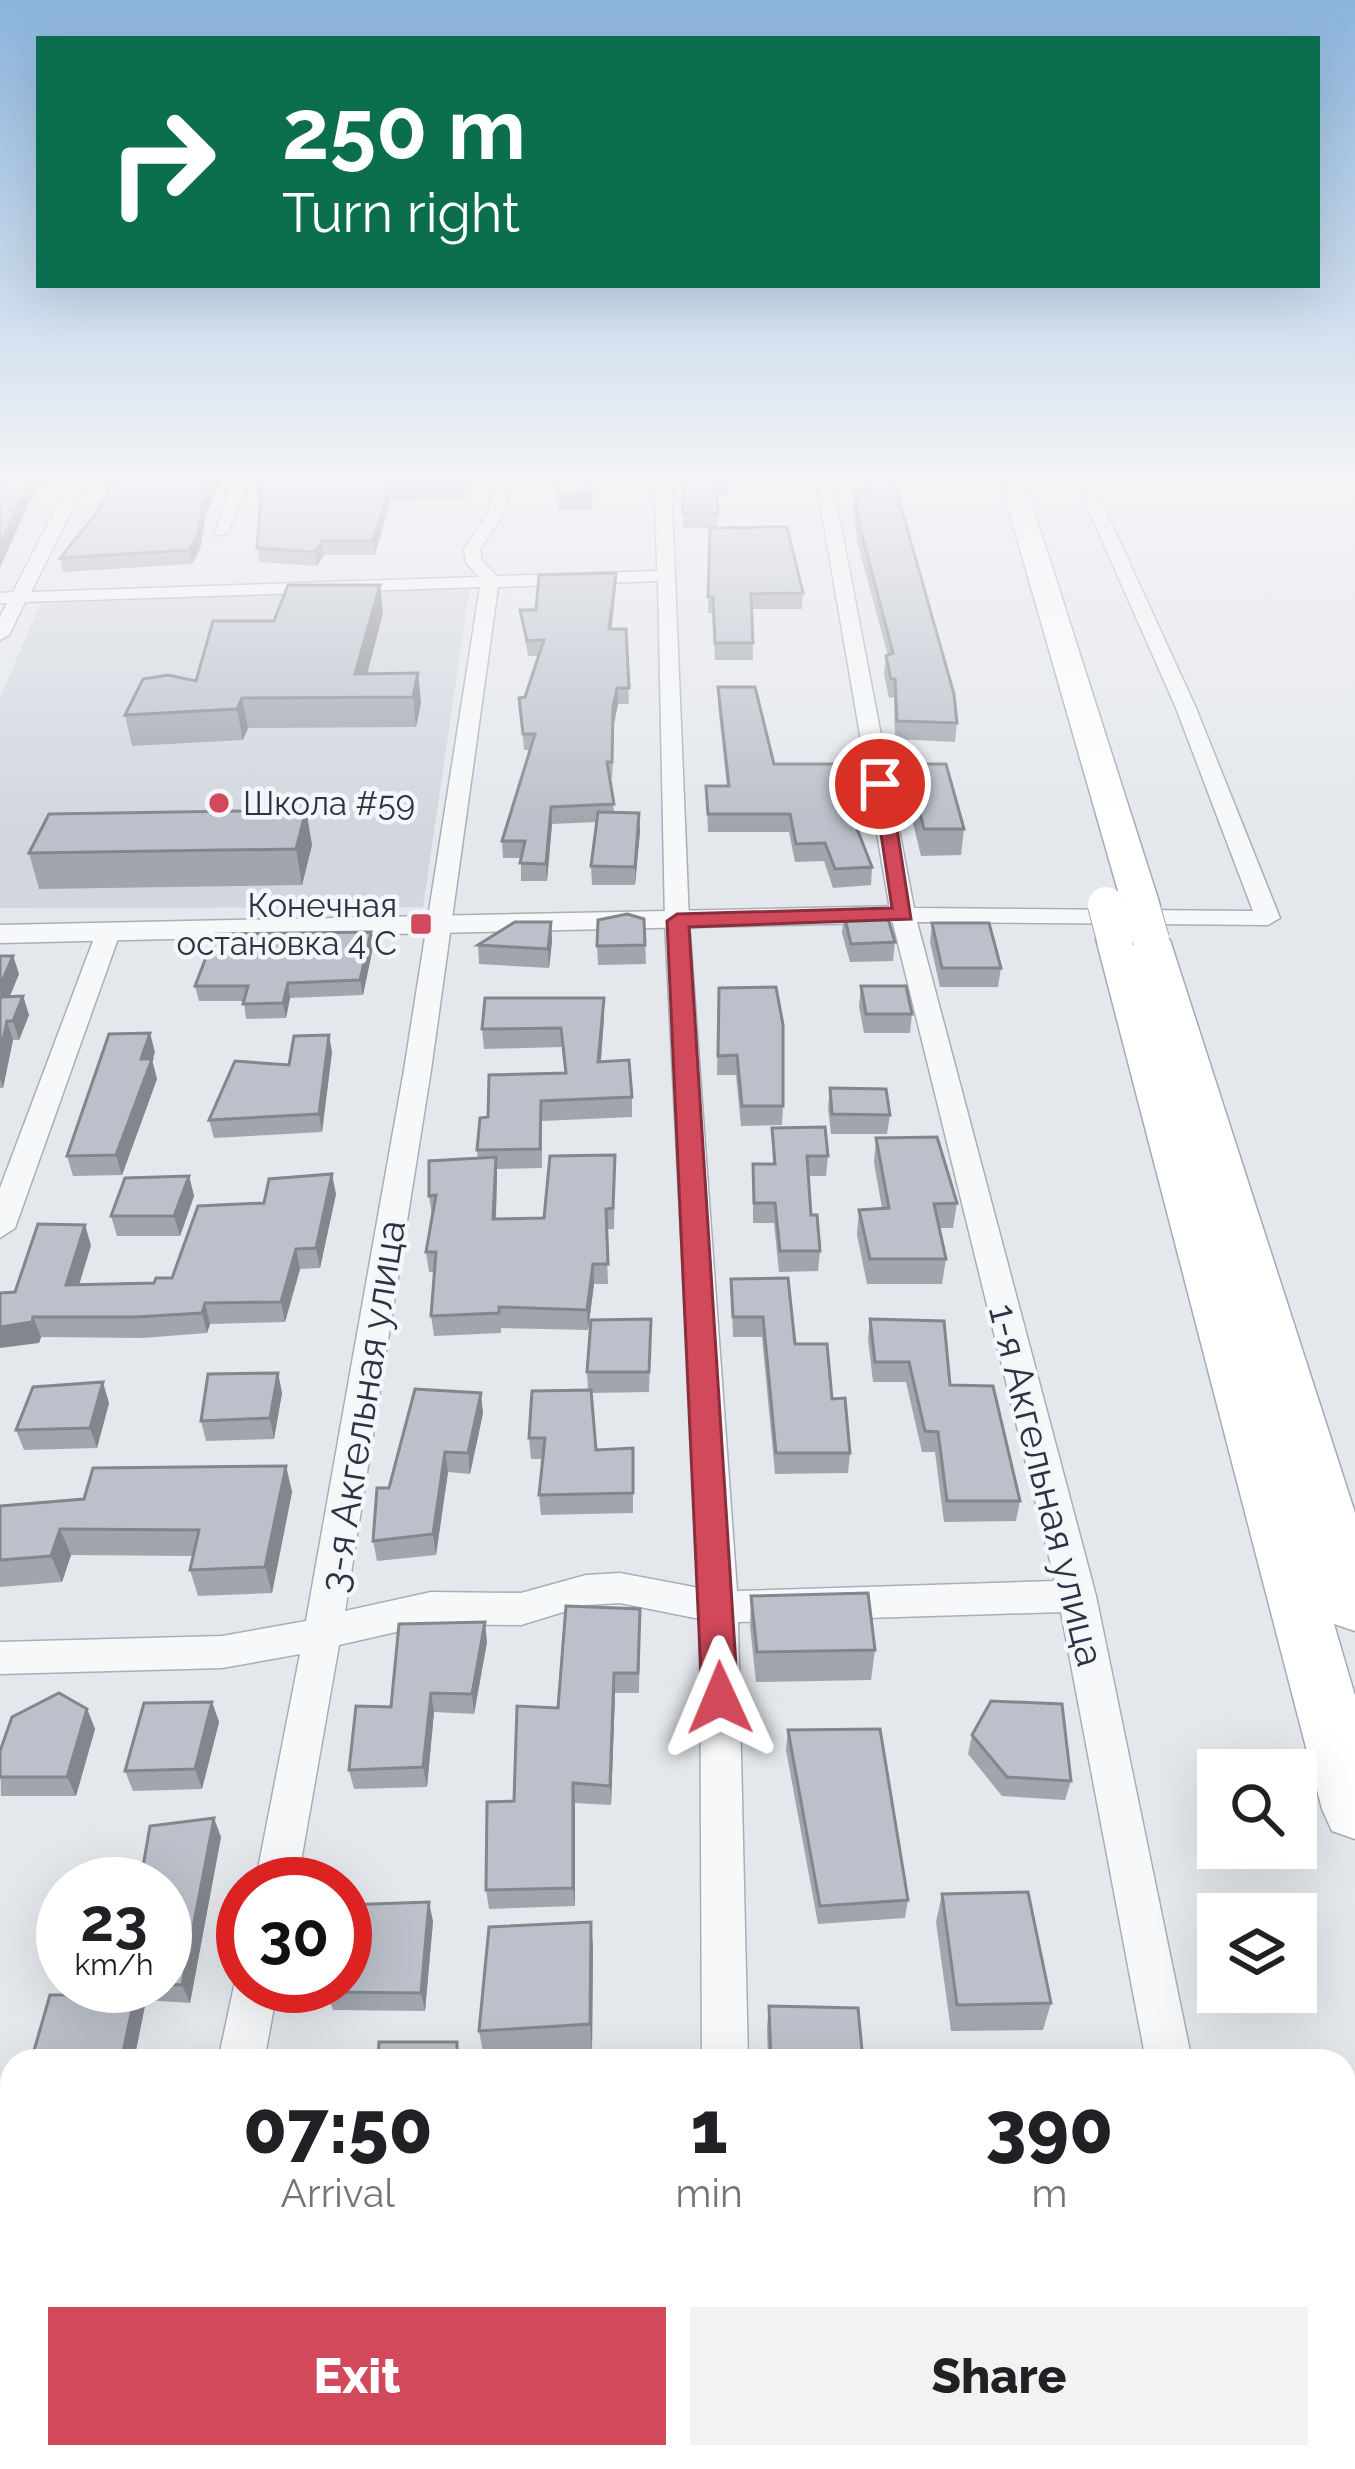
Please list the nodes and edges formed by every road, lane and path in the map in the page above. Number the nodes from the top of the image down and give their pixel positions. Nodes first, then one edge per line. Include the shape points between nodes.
1 (83, 594) edge
2 (488, 594) edge
3 (667, 594) edge
4 (845, 594) edge
5 (1019, 594) edge
6 (1041, 594) edge
7 (1135, 594) edge
8 (9, 597) edge
9 (0, 635) edge
10 (1088, 838) dead end
11 (904, 914) junction
12 (1123, 914) junction
13 (677, 921) junction
14 (442, 926) junction
15 (107, 933) junction
16 (0, 934) edge
17 (0, 1228) edge
18 (1077, 1596) junction
19 (1355, 1606) edge
20 (719, 1607) junction
21 (324, 1634) junction
22 (0, 1658) edge
23 (1355, 1809) edge
24 (280, 1857) edge
25 (251, 2013) edge
26 (244, 2049) edge
27 (724, 2049) edge
28 (1167, 2049) edge

1 - 8 street
2 - 14 street, 3-я Акгельная улица
3 - 13 street
4 - 11 street, 1-я Акгельная улица
5 - 10 main road
6 - 12 main road
7 - 11 street via 1268,918
8 - 9 street
11 - 13 street
11 - 18 street, 1-я Акгельная улица
12 - 19 main road
12 - 23 main road
13 - 14 street
13 - 20 street
14 - 15 street
14 - 21 street, 3-я Акгельная улица
15 - 16 street
15 - 17 street
18 - 20 street
18 - 28 street, 1-я Акгельная улица
20 - 21 street via 620,1588 586,1590 520,1610 430,1608
20 - 27 street
21 - 22 street via 221,1652
21 - 24 street, 3-я Акгельная улица
25 - 26 street

